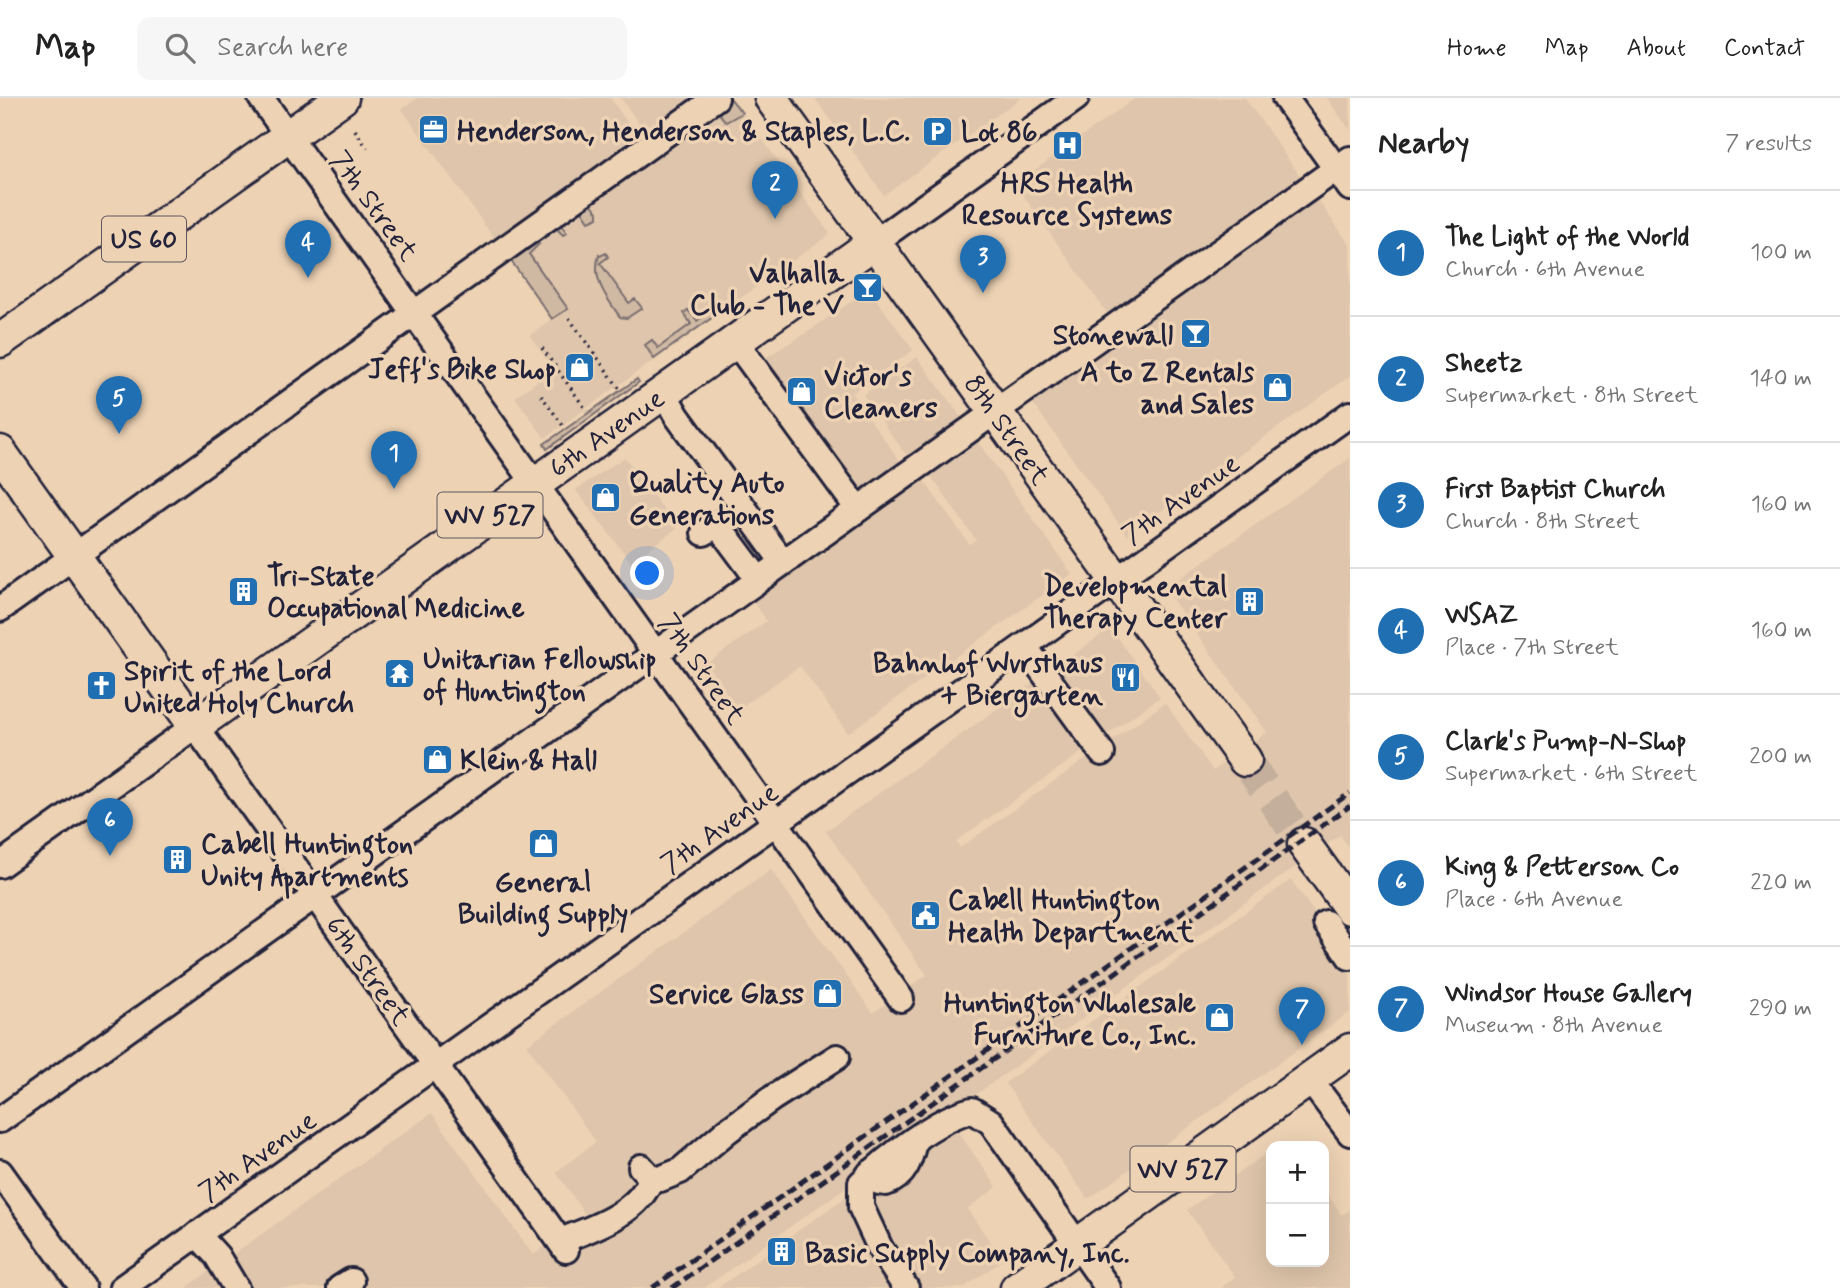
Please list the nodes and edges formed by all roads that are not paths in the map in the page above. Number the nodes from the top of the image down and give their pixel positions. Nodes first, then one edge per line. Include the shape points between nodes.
1 (261, 98) edge
2 (342, 98) edge
3 (716, 98) edge
4 (771, 98) edge
5 (1076, 98) edge
6 (1285, 98) edge
7 (289, 136) junction
8 (1345, 172) edge
9 (875, 242) junction
10 (415, 313) junction
11 (0, 341) edge
12 (735, 341) junction
13 (663, 392) junction
14 (995, 411) junction
15 (1350, 414) edge
16 (0, 452) edge
17 (534, 484) junction
18 (858, 509) junction
19 (704, 533) dead end
20 (74, 555) junction
21 (783, 562) junction
22 (758, 579) junction
23 (1116, 580) junction
24 (0, 609) edge
25 (1025, 647) junction
26 (656, 653) junction
27 (195, 726) junction
28 (1102, 753) dead end
29 (1245, 761) tunnel mouth
30 (776, 823) junction
31 (1304, 844) tunnel mouth
32 (0, 865) edge
33 (316, 895) junction
34 (1338, 916) edge
35 (1350, 957) edge
36 (901, 999) dead end
37 (1350, 1050) edge
38 (837, 1058) dead end
39 (436, 1064) junction
40 (1309, 1079) junction
41 (0, 1120) edge
42 (1350, 1133) edge
43 (0, 1172) edge
44 (197, 1234) junction
45 (1077, 1245) junction
46 (83, 1288) edge
47 (122, 1288) edge
48 (236, 1288) edge
49 (906, 1288) edge
50 (1017, 1288) edge
51 (1108, 1288) edge

1 - 7 street, 7th Street
2 - 7 main road, US 60
3 - 10 street
4 - 9 main road, 8th Street
5 - 9 street, 6th Avenue
6 - 8 street
7 - 10 street, 7th Street
7 - 11 main road, US 60
8 - 14 street
9 - 12 main road, 6th Avenue / WV 527
9 - 14 main road, 8th Street
10 - 17 street, 7th Street
10 - 20 street
12 - 13 main road, 6th Avenue / WV 527
12 - 18 street
13 - 17 main road, 6th Avenue / WV 527
13 - 21 street
14 - 18 street
14 - 23 main road, 8th Street
15 - 23 street, 7th Avenue
16 - 20 main road, 6th Street
17 - 26 street, 7th Street
17 - 27 main road, 6th Avenue / WV 527
18 - 21 street
19 - 22 street via 717,524
20 - 24 street
20 - 27 main road, 6th Street
21 - 22 street
22 - 26 street
23 - 25 street, 7th Avenue
23 - 29 main road, 8th Street
25 - 28 street
25 - 30 street, 7th Avenue
26 - 30 street, 7th Street
26 - 33 street
27 - 32 street, 6th Avenue
27 - 33 street, 6th Street
30 - 36 street, 7th Street
30 - 39 street, 7th Avenue
31 - 34 main road
33 - 39 street, 6th Street
33 - 41 street
34 - 35 street
37 - 40 main road, WV 527
38 - 39 street, 6th Street via 771,1099 680,1171 660,1179 646,1172 643,1194 629,1207 563,1246
39 - 44 street, 7th Avenue
40 - 42 street
40 - 45 main road, WV 527
43 - 46 street
44 - 47 street, 7th Avenue
44 - 48 street
45 - 49 street via 991,1122 972,1110 960,1113 941,1122 861,1183 861,1208
45 - 50 main road, WV 527
45 - 51 street

